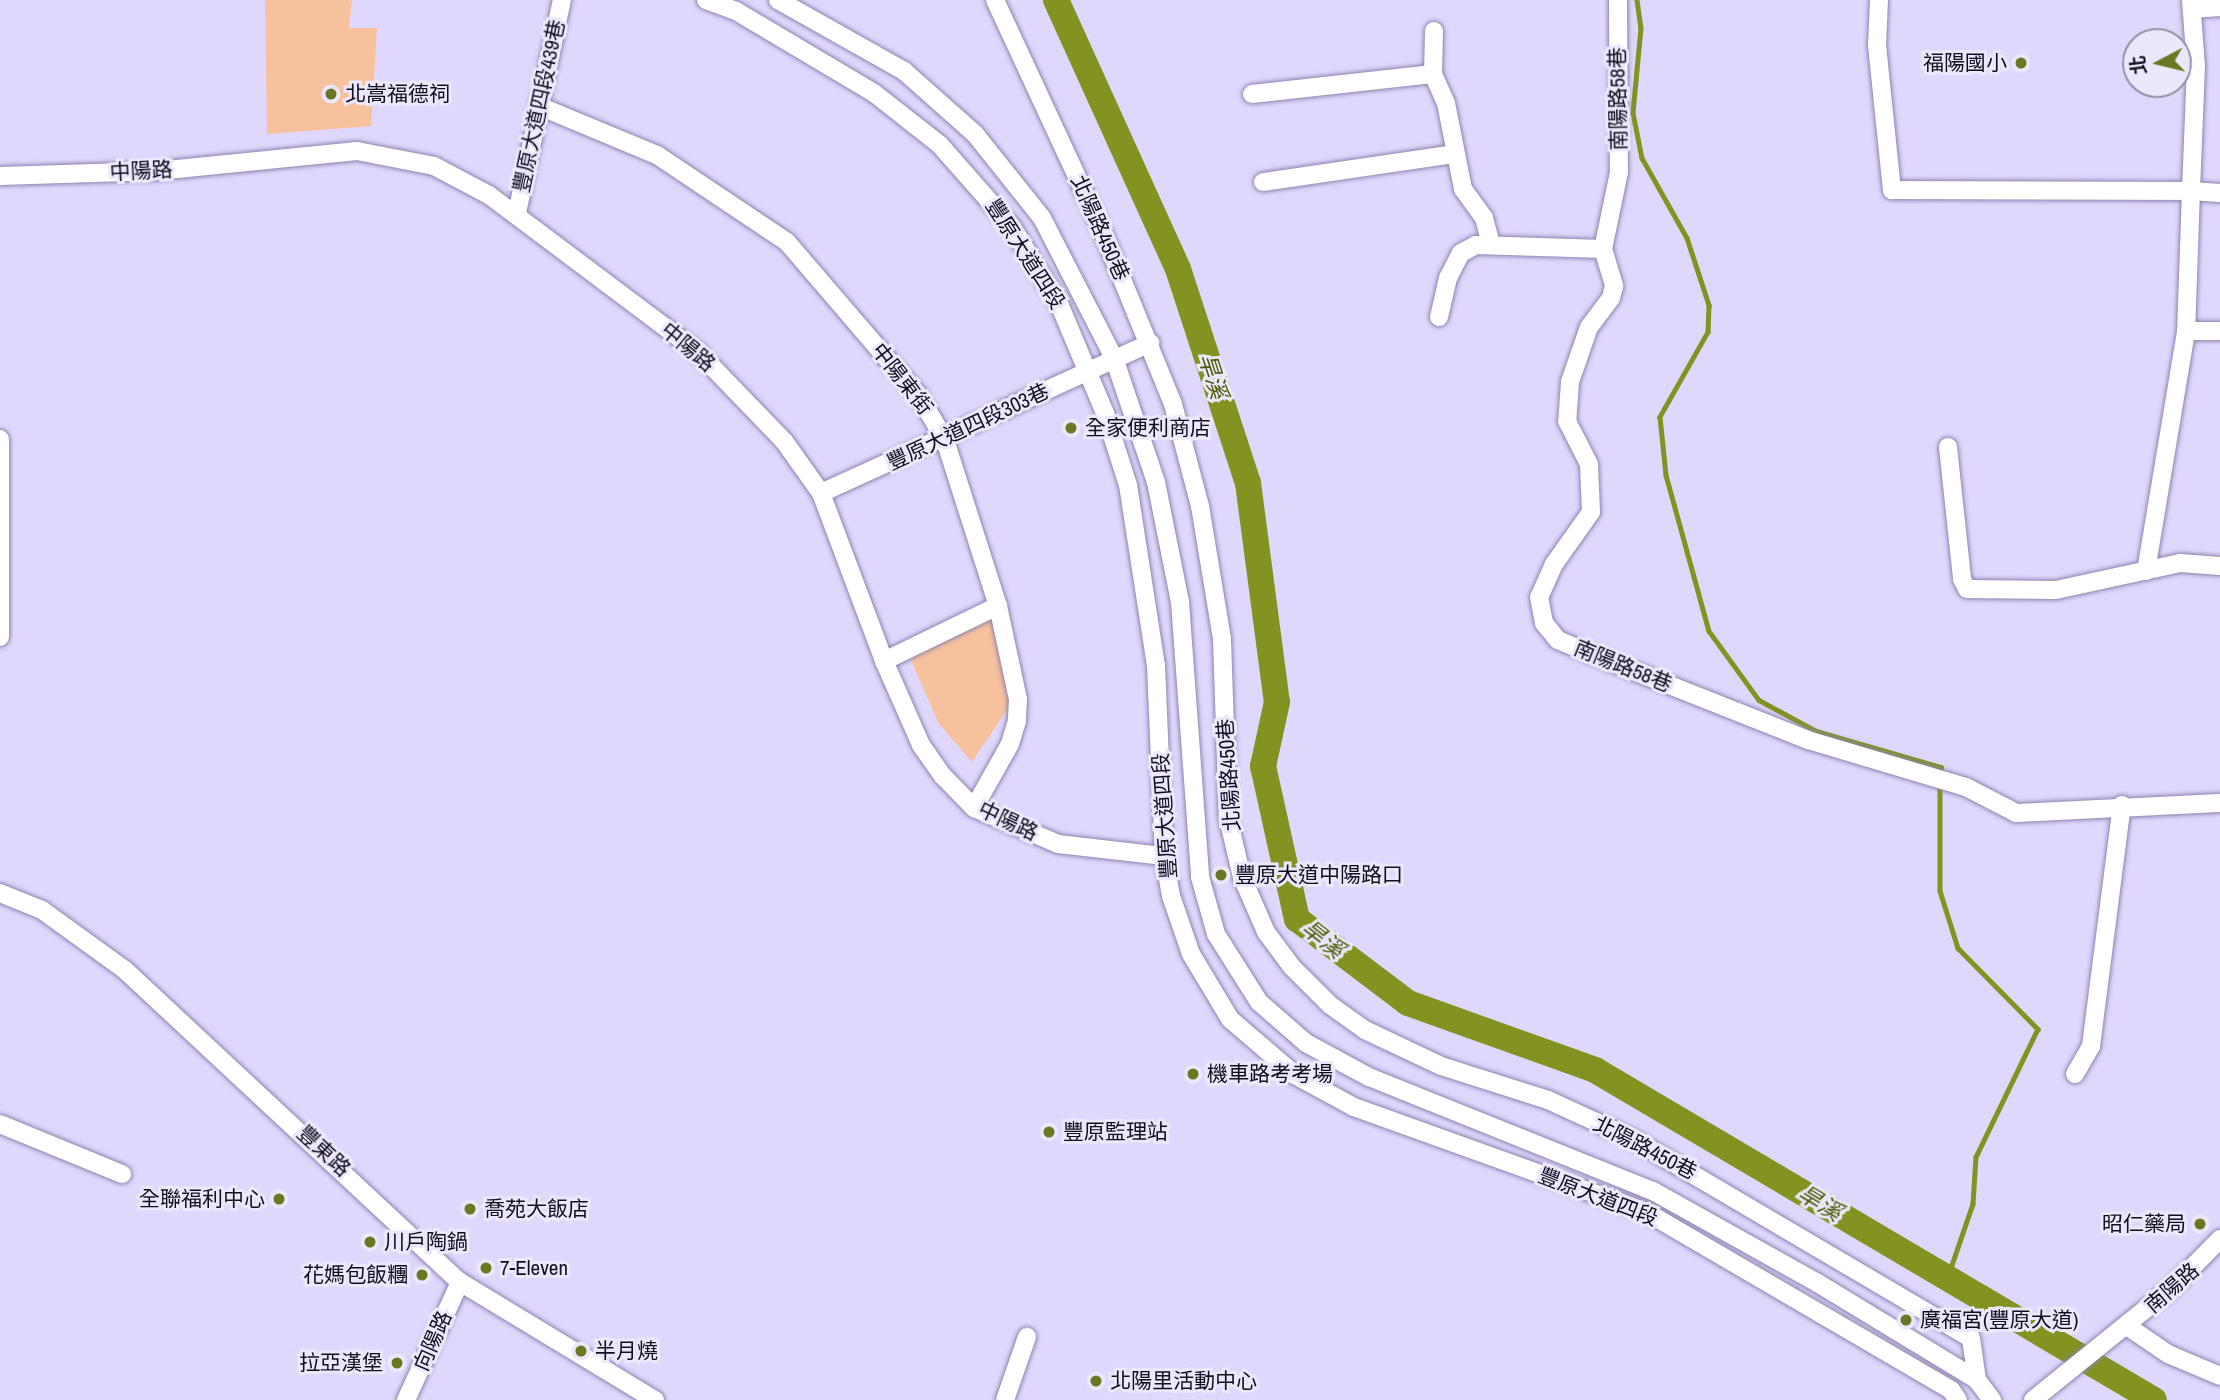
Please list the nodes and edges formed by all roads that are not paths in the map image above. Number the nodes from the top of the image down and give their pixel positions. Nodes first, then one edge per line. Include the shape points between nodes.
1 (562, 0) edge
2 (706, 0) edge
3 (778, 0) edge
4 (995, 0) edge
5 (1618, 0) edge
6 (1879, 0) edge
7 (2192, 4) edge
8 (2220, 7) edge
9 (1434, 32) dead end
10 (1433, 74) junction
11 (1252, 94) dead end
12 (539, 106) junction
13 (1455, 154) junction
14 (0, 176) edge
15 (1263, 182) dead end
16 (2191, 191) junction
17 (2220, 193) edge
18 (517, 213) junction
19 (1491, 245) junction
20 (1603, 249) junction
21 (1439, 317) dead end
22 (2186, 331) junction
23 (2220, 331) edge
24 (1150, 343) junction
25 (1114, 358) junction
26 (1088, 372) junction
27 (0, 439) edge
28 (946, 440) junction
29 (1948, 447) dead end
30 (821, 493) junction
31 (2220, 566) edge
32 (2146, 571) junction
33 (998, 606) junction
34 (0, 637) edge
35 (884, 661) junction
36 (2220, 803) edge
37 (2122, 805) junction
38 (974, 808) junction
39 (1164, 856) junction
40 (0, 892) edge
41 (2075, 1074) dead end
42 (0, 1124) edge
43 (121, 1174) dead end
44 (2220, 1240) edge
45 (460, 1282) junction
46 (2123, 1329) junction
47 (1027, 1337) dead end
48 (2220, 1376) edge
49 (1976, 1380) junction
50 (2035, 1398) edge
51 (406, 1400) edge
52 (655, 1400) edge
53 (1005, 1400) edge
54 (1958, 1400) edge
55 (1992, 1400) edge

1 - 12 street, 豐原大道四段439巷
2 - 26 street, 豐原大道四段 via 736,11 874,93 940,145 1012,226 1060,306
3 - 25 street, 豐原大道四段 via 904,71 975,134 1042,218
4 - 24 street, 北陽路450巷
5 - 20 street, 南陽路58巷 via 1619,172
6 - 16 street via 1877,45 1892,190
7 - 8 street
7 - 16 street via 2196,66
9 - 10 street
10 - 11 street
10 - 13 street via 1446,103
12 - 18 street, 豐原大道四段439巷
12 - 28 street, 中陽東街 via 657,155 787,242 919,396
13 - 15 street
13 - 19 street via 1463,189 1484,218
14 - 18 street, 中陽路 via 157,172 357,151 433,166
16 - 17 street
16 - 22 street
18 - 30 street, 中陽路 via 698,352 784,441
19 - 20 street
19 - 21 street via 1476,245 1461,253 1448,278
20 - 37 street, 南陽路58巷 via 1614,286 1585,338 1570,382 1567,421 1589,464 1591,512 1554,564 1539,597 1544,623 1558,640 1808,740 1966,787 2016,813
22 - 23 street
22 - 32 street
24 - 25 street, 豐原大道四段303巷
24 - 49 street, 北陽路450巷 via 1173,404 1200,506 1222,639 1228,818 1242,877 1266,932 1292,967 1330,1005 1365,1030 1441,1066 1548,1101 1631,1138 1971,1338
25 - 26 street, 豐原大道四段303巷
25 - 49 street, 豐原大道四段 via 1156,482 1180,602 1200,877 1216,934 1259,1002 1306,1043 1369,1077 1653,1191 1816,1282
26 - 28 street, 豐原大道四段303巷
26 - 39 street, 豐原大道四段 via 1128,485 1144,571 1156,665
27 - 34 street
28 - 30 street, 豐原大道四段303巷
28 - 33 street, 中陽東街
29 - 32 street via 1962,579 1967,589 2056,590
30 - 35 street, 中陽路
31 - 32 street via 2180,563
33 - 35 street
33 - 38 street, 中陽東街 via 1018,699 1017,721
35 - 38 street, 中陽路 via 921,745
36 - 37 street, 南陽路58巷
37 - 41 street via 2091,1046
38 - 39 street, 中陽路 via 1058,844
39 - 54 street, 豐原大道四段 via 1191,954 1212,991 1230,1019 1295,1075 1354,1107 1648,1213 1951,1390
40 - 45 street, 豐東路 via 41,911 125,970
42 - 43 street
44 - 46 street, 南陽路 via 2203,1261
45 - 51 street, 向陽路
45 - 52 street, 豐東路
46 - 48 street
46 - 50 street, 南陽路
47 - 53 street
49 - 55 street, 豐原大道四段

